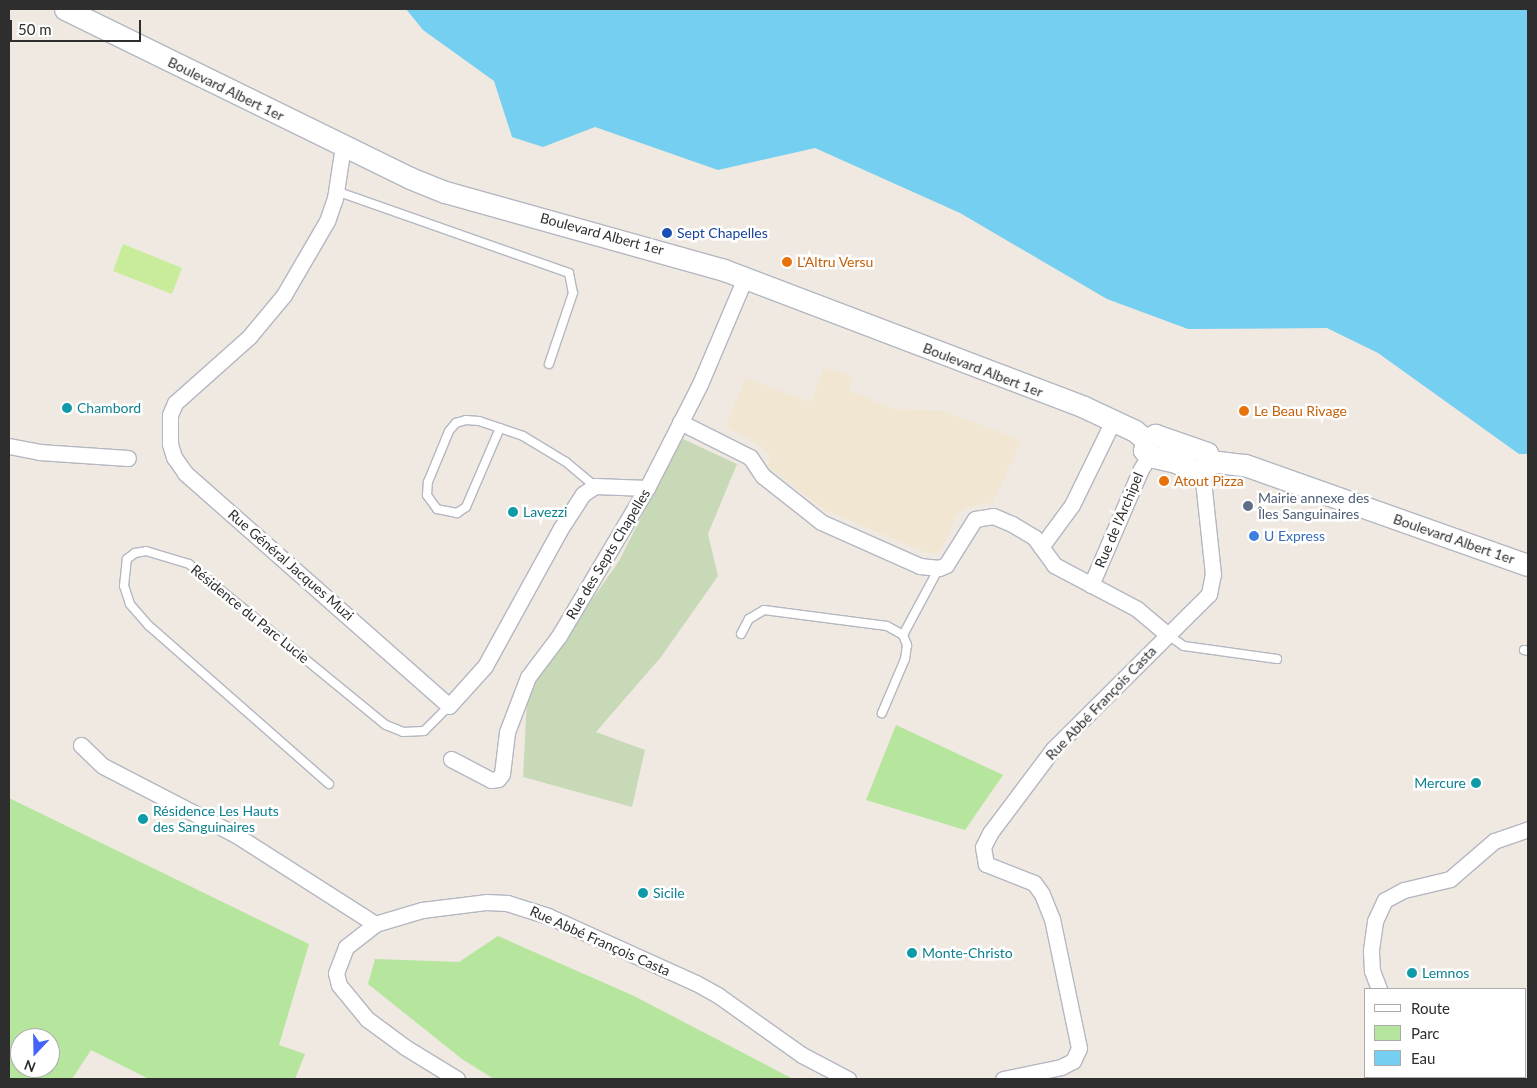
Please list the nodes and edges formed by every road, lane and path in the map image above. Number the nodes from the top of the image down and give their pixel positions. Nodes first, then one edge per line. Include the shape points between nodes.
1 (65, 9) edge
2 (343, 146) junction
3 (336, 191) junction
4 (745, 278) junction
5 (549, 364) dead end
6 (1113, 421) junction
7 (680, 422) junction
8 (500, 428) junction
9 (9, 446) edge
10 (1148, 449) junction
11 (128, 458) dead end
12 (1206, 466) junction
13 (595, 486) junction
14 (647, 488) junction
15 (1041, 547) junction
16 (1528, 565) edge
17 (938, 568) junction
18 (1091, 585) junction
19 (741, 634) dead end
20 (903, 635) junction
21 (1168, 635) junction
22 (1277, 659) dead end
23 (449, 706) junction
24 (882, 713) dead end
25 (81, 745) dead end
26 (451, 759) dead end
27 (329, 784) dead end
28 (1528, 829) edge
29 (375, 924) junction
30 (1379, 988) edge
31 (457, 1079) edge
32 (848, 1079) edge
33 (1003, 1079) edge

1 - 2 main road, Boulevard Albert 1er
2 - 3 street, Rue Général Jacques Muzi
2 - 4 main road, Boulevard Albert 1er via 445,192 669,252
3 - 5 lane via 569,273 573,293
3 - 23 street, Rue Général Jacques Muzi via 319,237 284,295 249,336 175,403 170,423 174,457 185,472
4 - 6 main road, Boulevard Albert 1er
4 - 7 street, Rue des Septs Chapelles
6 - 10 main road, Boulevard Albert 1er via 1135,431
6 - 15 street via 1072,505
7 - 14 street, Rue des Septs Chapelles
7 - 17 street via 750,457 763,476 821,522 920,566
8 - 8 lane via 466,420 453,427 428,482 427,495 437,509 457,513 466,507
8 - 13 lane via 540,445
9 - 11 street via 39,452
10 - 12 main road via 1155,435 1164,436 1207,453
10 - 18 street, Rue de l'Archipel
12 - 16 main road, Boulevard Albert 1er via 1246,465
12 - 21 street via 1203,494 1212,584 1209,594
13 - 14 street
13 - 23 street via 574,506 485,666
14 - 26 street, Rue des Septs Chapelles via 559,636 528,677 507,732 502,774 492,780
15 - 17 street via 1027,531 985,515 969,525 951,560
15 - 18 street via 1054,565
17 - 20 lane
18 - 21 street via 1136,609
19 - 20 lane via 749,619 764,610 866,622 887,626
20 - 24 lane via 907,645 905,659
21 - 22 lane via 1184,646
21 - 33 street, Rue Abbé François Casta via 1053,749 983,847 986,864 1034,883 1042,894 1052,919 1079,1048 1073,1061 1061,1067
23 - 27 lane, Résidence du Parc Lucie via 424,731 403,732 386,725 189,564 146,551 127,559 124,586 130,604 149,626
25 - 29 street via 103,766 236,835
28 - 30 street via 1494,841 1450,879 1404,890 1385,900 1375,921 1371,950 1372,971
29 - 31 street, Rue Abbé François Casta via 346,947 336,973 338,985 367,1019 405,1048
29 - 32 street, Rue Abbé François Casta via 422,910 459,904 500,903 527,908 696,983 802,1055

